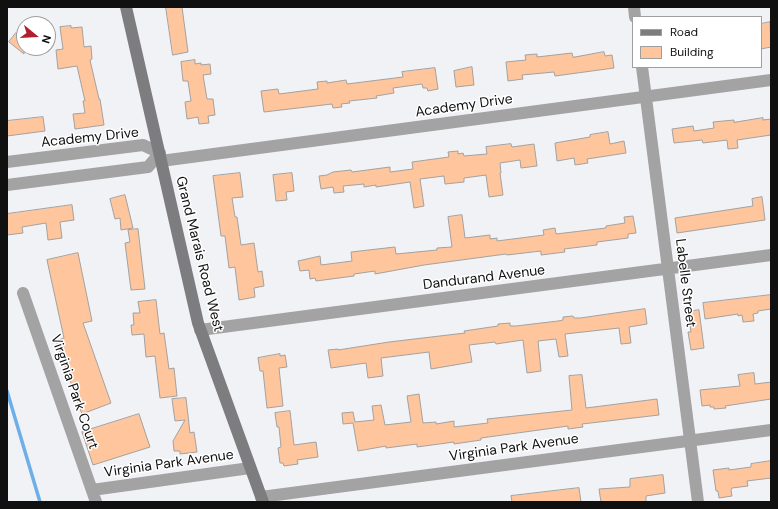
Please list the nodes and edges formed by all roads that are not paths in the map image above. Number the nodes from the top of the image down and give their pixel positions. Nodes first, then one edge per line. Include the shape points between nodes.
1 (126, 7) edge
2 (642, 68) edge
3 (771, 80) edge
4 (646, 97) junction
5 (160, 157) junction
6 (7, 162) edge
7 (7, 185) edge
8 (771, 255) edge
9 (668, 268) junction
10 (23, 292) dead end
11 (200, 330) junction
12 (771, 430) edge
13 (690, 440) junction
14 (250, 468) junction
15 (94, 496) edge
16 (262, 500) edge
17 (698, 502) edge

1 - 5 street, Grand Marais Road West
2 - 4 street, Labelle Street
3 - 4 street, Academy Drive
4 - 5 street, Academy Drive
4 - 9 street, Labelle Street
5 - 6 street, Academy Drive via 143,145
5 - 7 street via 148,167
5 - 11 street, Grand Marais Road West
8 - 9 street, Dandurand Avenue
9 - 11 street, Dandurand Avenue
9 - 13 street, Labelle Street
10 - 15 street, Virginia Park Court
11 - 14 street, Grand Marais Road West
12 - 13 street, Virginia Park Avenue
13 - 16 street, Virginia Park Avenue
13 - 17 street, Labelle Street
14 - 15 street, Virginia Park Avenue
14 - 16 street, Grand Marais Road West

